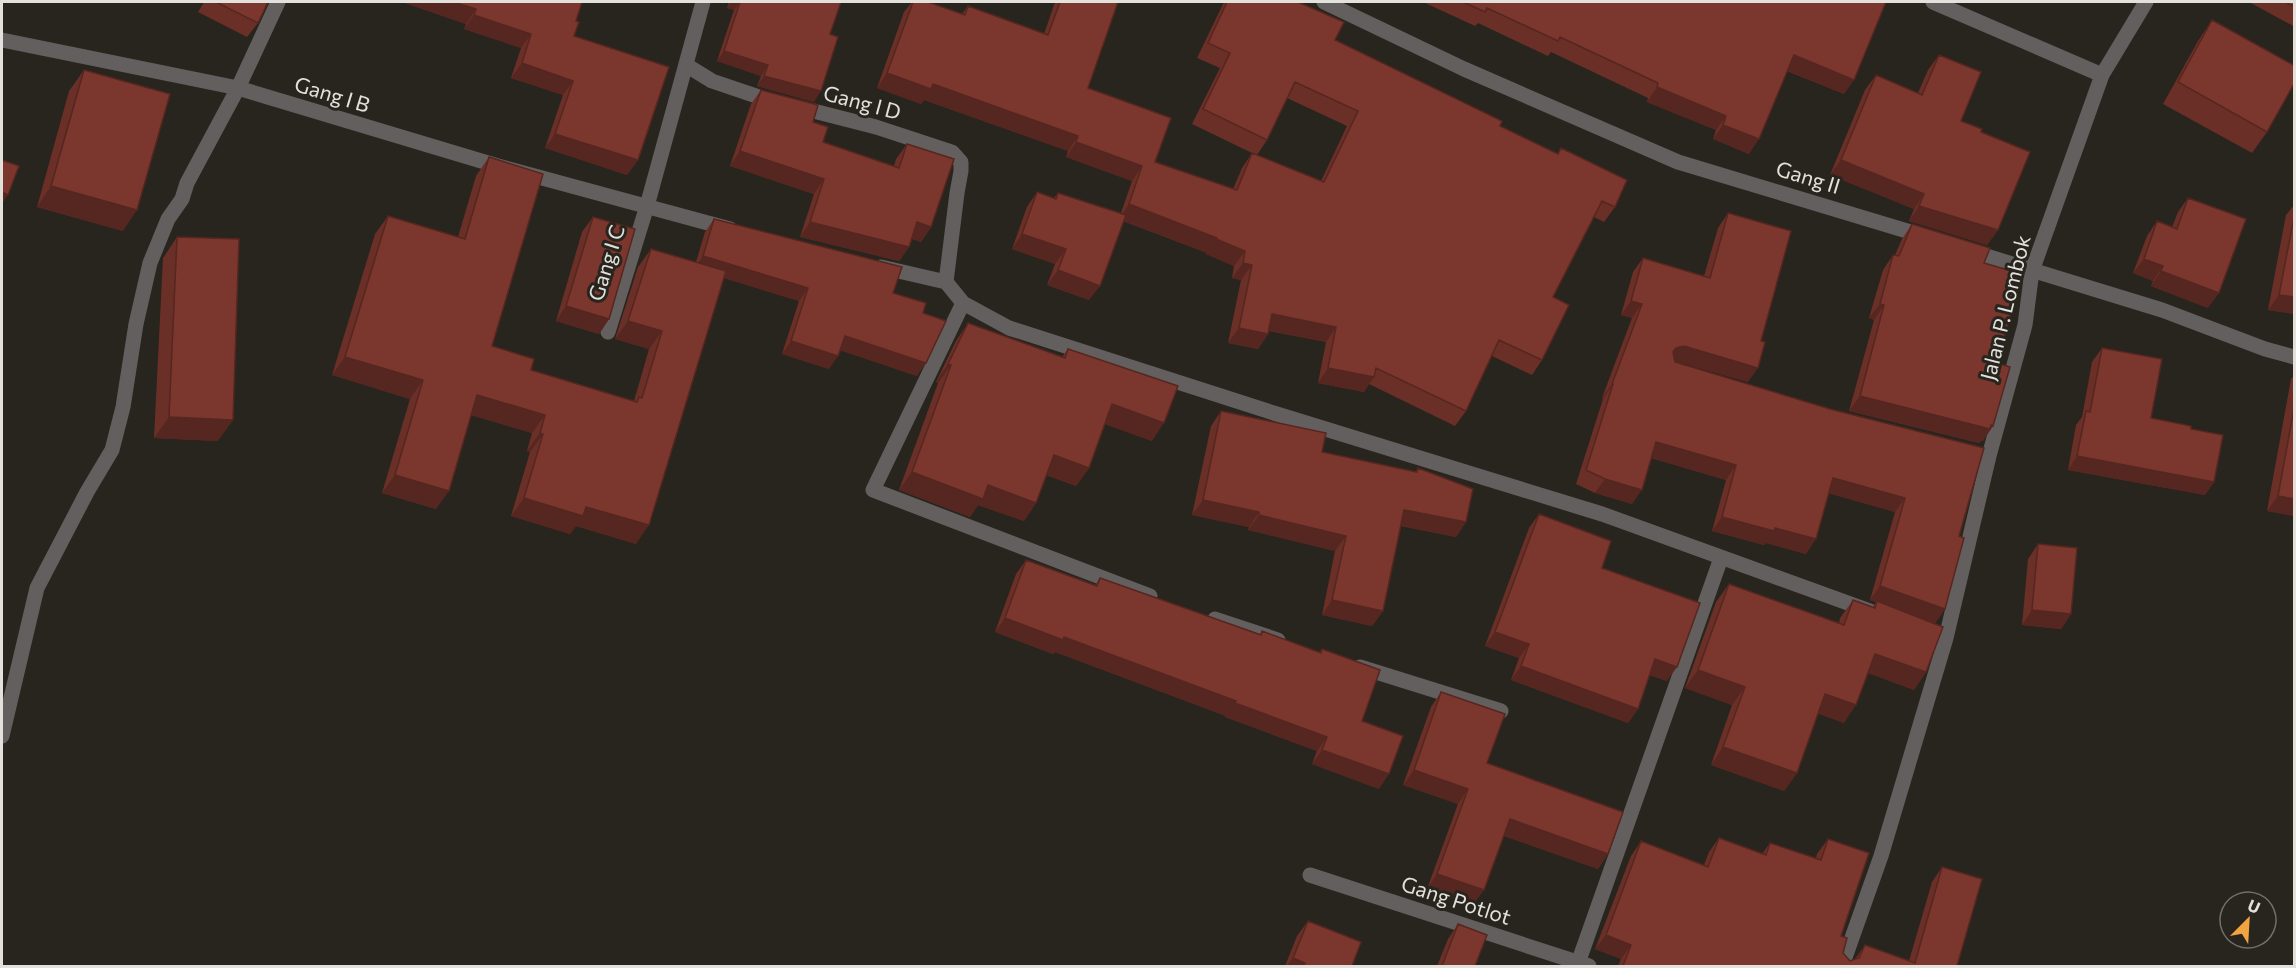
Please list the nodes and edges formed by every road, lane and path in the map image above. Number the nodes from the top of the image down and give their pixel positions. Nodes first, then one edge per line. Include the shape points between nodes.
1 (278, 2) edge
2 (704, 2) edge
3 (1324, 2) edge
4 (1933, 2) edge
5 (2146, 2) edge
6 (2, 40) edge
7 (686, 65) junction
8 (2102, 75) junction
9 (238, 88) junction
10 (647, 206) junction
11 (745, 233) edge
12 (867, 264) edge
13 (2032, 271) junction
14 (946, 282) junction
15 (963, 303) junction
16 (608, 332) edge
17 (2295, 357) edge
18 (1721, 558) junction
19 (1168, 603) edge
20 (1201, 614) edge
21 (1890, 618) edge
22 (1912, 626) edge
23 (1946, 638) junction
24 (1288, 644) edge
25 (1344, 661) edge
26 (1501, 711) edge
27 (2, 736) edge
28 (1310, 875) dead end
29 (1582, 965) edge
30 (1842, 966) edge

1 - 9 street
2 - 7 street, Gang I C
3 - 13 street, Gang II via 1464,69 1678,162
4 - 8 street
5 - 8 street, Jalan P. Lombok
6 - 9 street, Gang I B
7 - 10 street, Gang I C
7 - 14 street, Gang I D via 712,81 771,101 876,127 952,152 961,162 962,171
8 - 13 street, Jalan P. Lombok
9 - 10 street, Gang I B
9 - 27 street via 168,219 150,263 112,450 37,588
10 - 11 street, Gang I B
10 - 16 street, Gang I C
12 - 14 street
13 - 17 street, Gang II via 2162,310
13 - 23 street, Jalan P. Lombok via 2025,325 1984,455
14 - 15 street
15 - 18 street via 1009,328 1602,514
15 - 19 street via 873,490
18 - 21 street
18 - 29 street
20 - 24 street
22 - 23 street
23 - 30 street, Jalan P. Lombok via 1881,856
25 - 26 street
28 - 29 street, Gang Potlot

